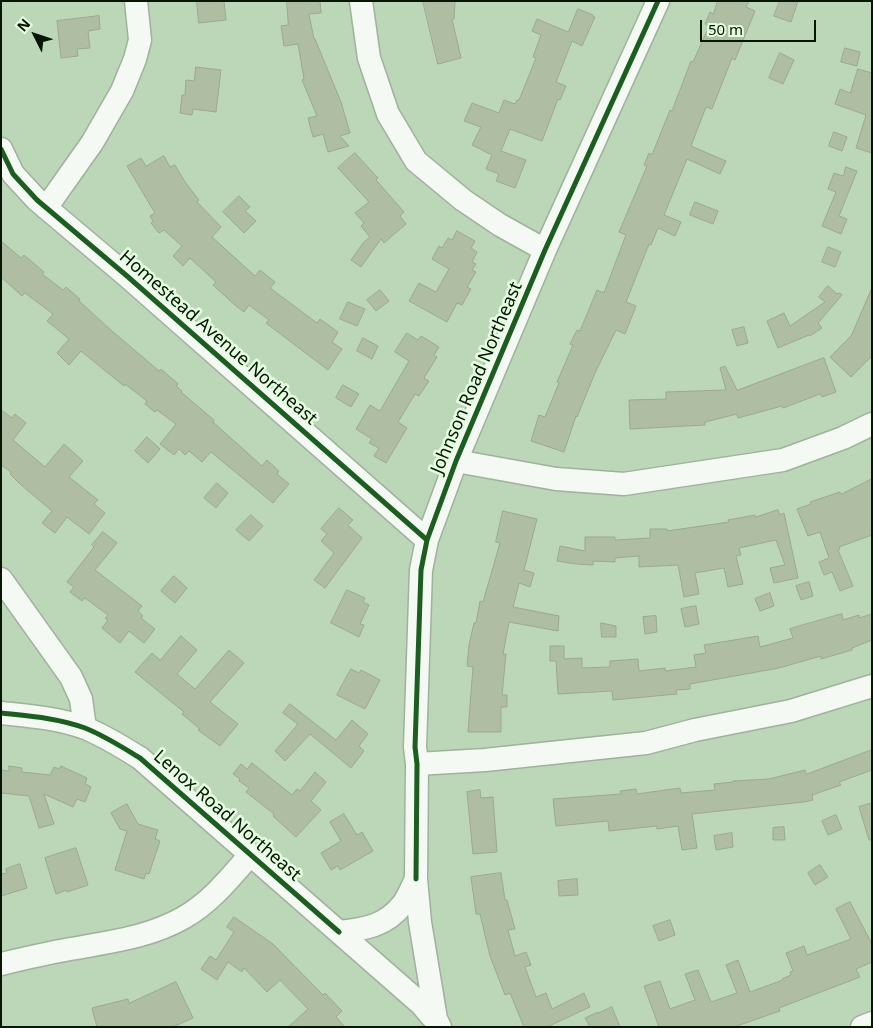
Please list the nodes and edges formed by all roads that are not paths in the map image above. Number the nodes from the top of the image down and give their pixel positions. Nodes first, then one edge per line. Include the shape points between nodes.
1 (136, 1) edge
2 (361, 1) edge
3 (658, 1) edge
4 (1, 149) edge
5 (46, 208) junction
6 (545, 250) junction
7 (872, 424) edge
8 (456, 461) junction
9 (427, 540) junction
10 (1, 579) edge
11 (872, 686) edge
12 (1, 713) edge
13 (85, 728) junction
14 (417, 764) junction
15 (250, 855) junction
16 (416, 879) junction
17 (339, 932) junction
18 (1, 964) edge
19 (438, 1023) edge
20 (872, 1023) edge
21 (862, 1027) edge

1 - 5 street via 140,40 122,91 92,143
2 - 6 street via 369,58 388,114 416,161 463,200
3 - 6 street, Johnson Road Northeast
4 - 5 street, Homestead Avenue Northeast via 13,174
5 - 9 street, Homestead Avenue Northeast
6 - 8 street, Johnson Road Northeast
7 - 8 street via 783,460 624,484 556,479
8 - 9 street, Johnson Road Northeast
9 - 14 street, Johnson Road Northeast via 421,570
10 - 13 street via 71,677 81,699
11 - 14 street via 791,711 646,743
12 - 13 street, Lenox Road Northeast via 46,718
13 - 15 street, Lenox Road Northeast via 140,758
14 - 16 street, Johnson Road Northeast
15 - 17 street, Lenox Road Northeast
15 - 18 street via 208,900 161,929 130,939
16 - 17 street via 403,904 386,920 367,929
16 - 19 street, Johnson Road Northeast via 420,922
17 - 19 street, Lenox Road Northeast
20 - 21 street

